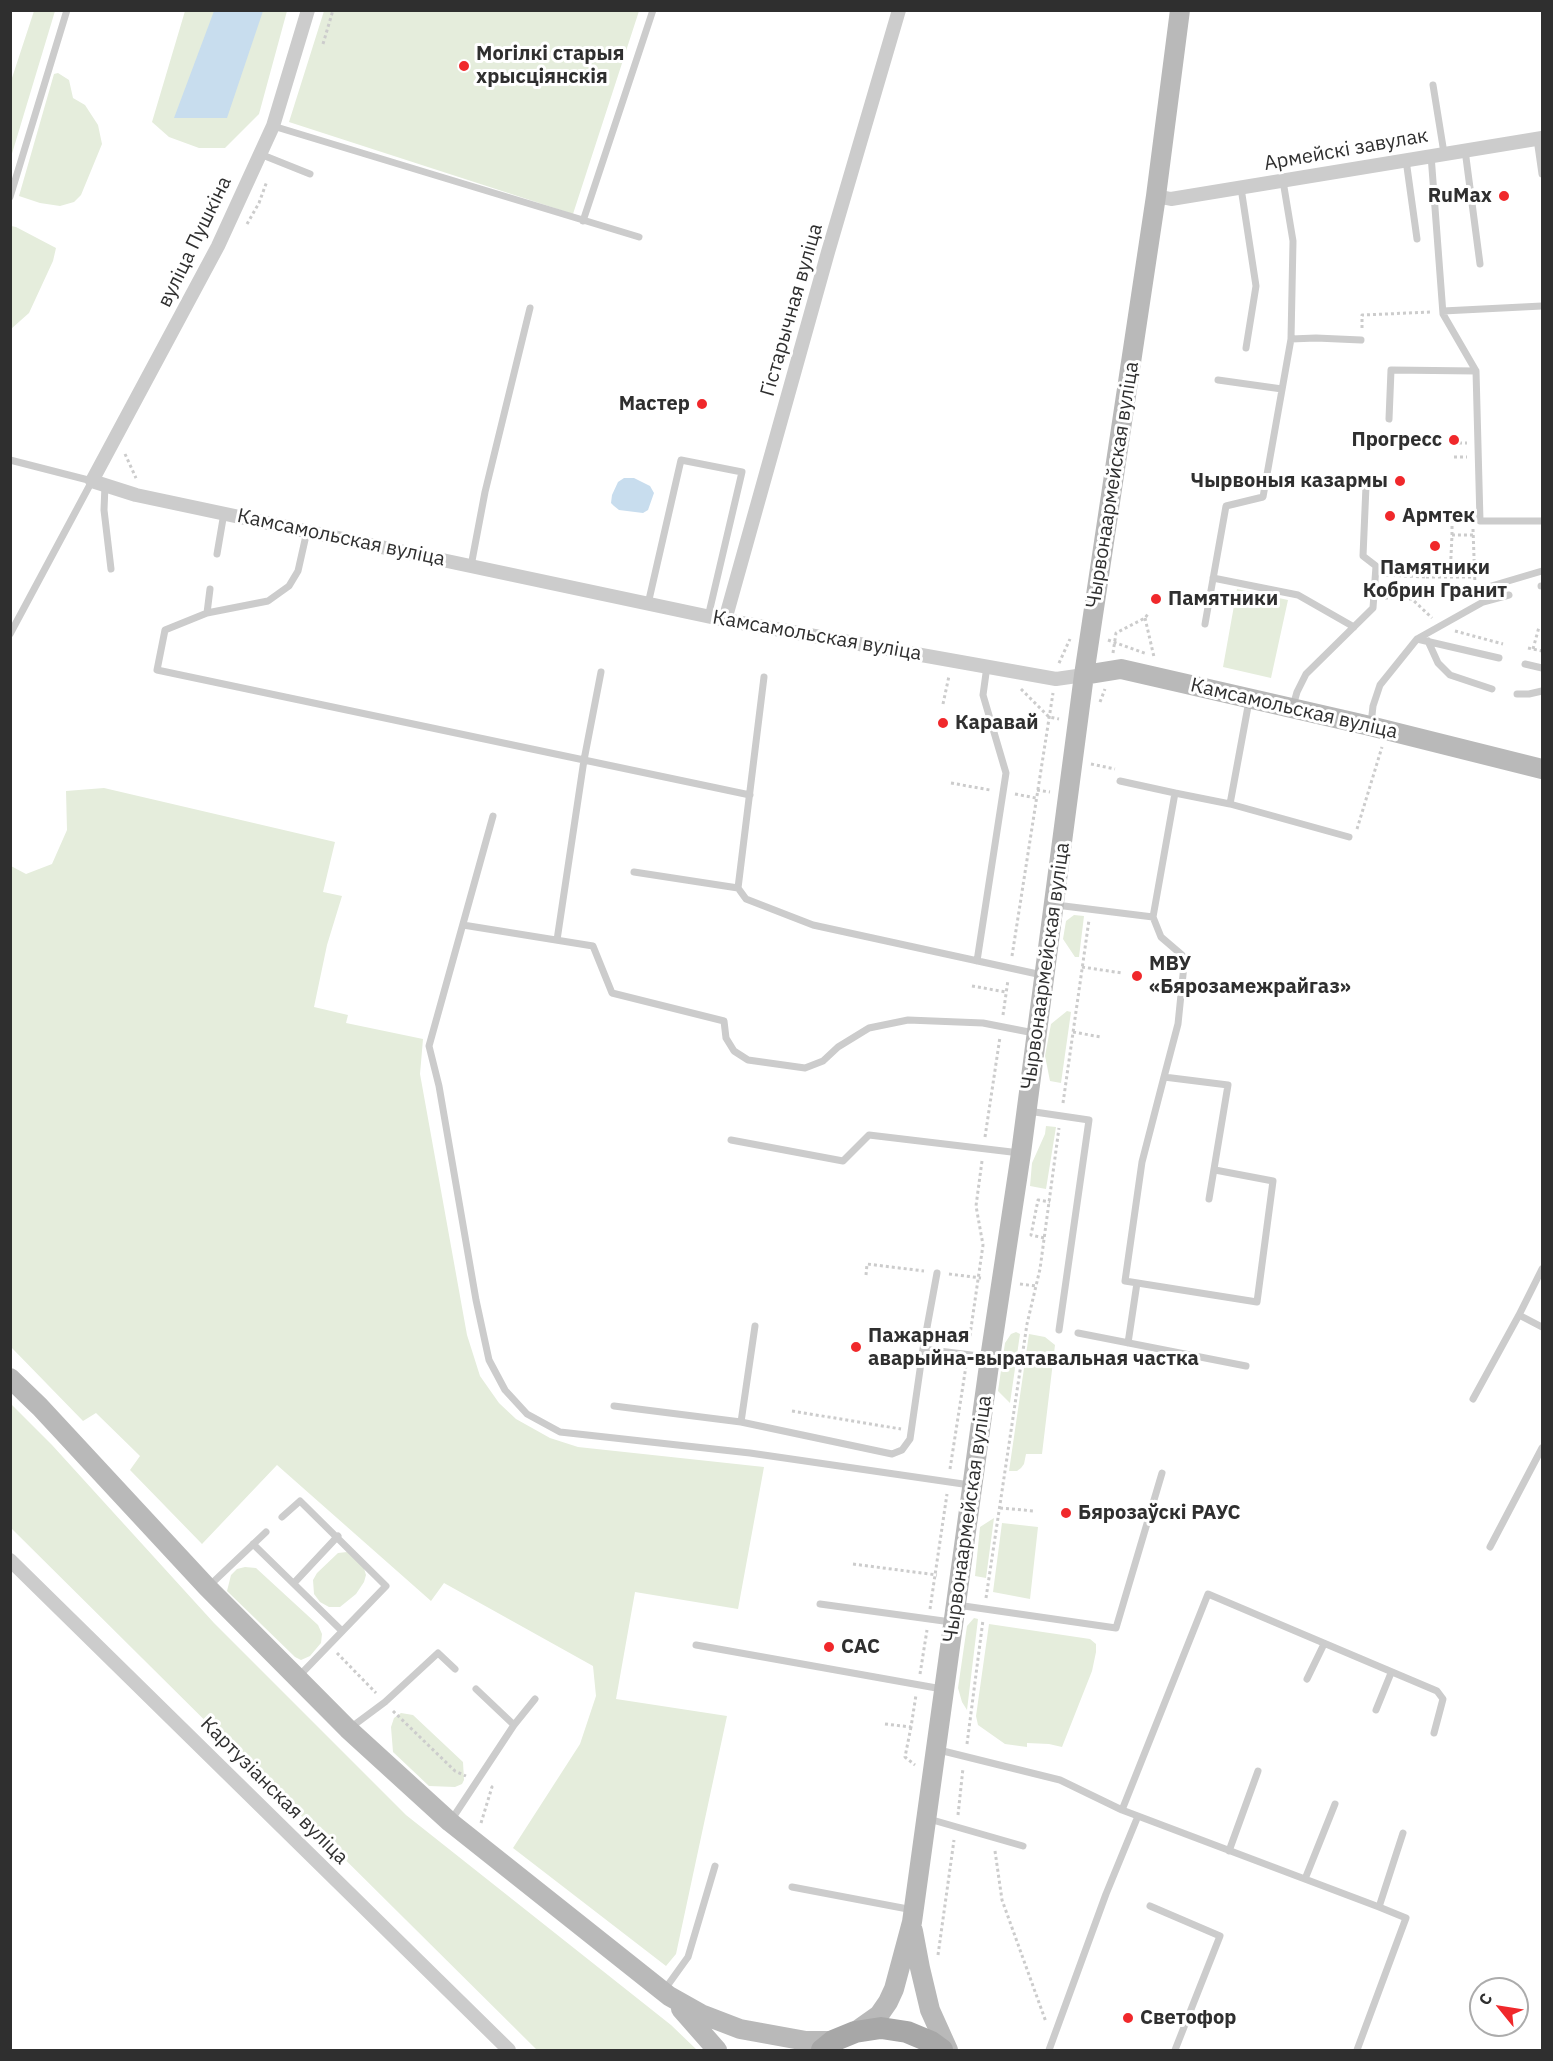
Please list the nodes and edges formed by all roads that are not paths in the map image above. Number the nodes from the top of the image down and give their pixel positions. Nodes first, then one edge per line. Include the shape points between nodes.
1 (67, 10) edge
2 (308, 10) edge
3 (652, 10) edge
4 (899, 10) edge
5 (1180, 10) edge
6 (1432, 86) dead end
7 (273, 126) junction
8 (1540, 139) edge
9 (1465, 150) junction
10 (260, 154) junction
11 (1437, 154) junction
12 (1406, 160) junction
13 (310, 174) dead end
14 (1542, 174) edge
15 (1282, 181) junction
16 (1241, 188) junction
17 (1156, 196) junction
18 (10, 197) edge
19 (583, 221) junction
20 (639, 237) dead end
21 (1417, 239) dead end
22 (1480, 264) dead end
23 (1542, 306) edge
24 (530, 308) dead end
25 (1443, 312) junction
26 (1291, 339) junction
27 (1361, 340) road end
28 (1246, 348) dead end
29 (1476, 371) junction
30 (1218, 380) dead end
31 (1282, 389) junction
32 (1389, 419) dead end
33 (10, 460) edge
34 (99, 483) junction
35 (1366, 486) dead end
36 (224, 513) junction
37 (1542, 522) edge
38 (307, 531) junction
39 (217, 554) dead end
40 (471, 566) junction
41 (111, 569) dead end
42 (1542, 571) edge
43 (1213, 578) junction
44 (210, 589) dead end
45 (1509, 595) dead end
46 (1483, 602) junction
47 (648, 604) junction
48 (207, 613) junction
49 (708, 616) junction
50 (725, 620) junction
51 (1204, 624) dead end
52 (1354, 627) junction
53 (10, 634) edge
54 (1417, 639) junction
55 (1428, 641) junction
56 (1499, 658) dead end
57 (1525, 664) dead end
58 (987, 666) junction
59 (1542, 668) edge
60 (601, 672) dead end
61 (1084, 675) junction
62 (764, 677) dead end
63 (1492, 689) dead end
64 (1542, 691) edge
65 (1517, 694) dead end
66 (1249, 698) junction
67 (1293, 708) junction
68 (1370, 726) junction
69 (584, 760) junction
70 (1542, 769) edge
71 (1120, 782) dead end
72 (1175, 793) junction
73 (750, 795) junction
74 (1230, 804) junction
75 (493, 816) dead end
76 (1349, 837) road end
77 (634, 872) dead end
78 (738, 888) junction
79 (1054, 904) junction
80 (1153, 917) junction
81 (463, 925) junction
82 (557, 940) junction
83 (978, 961) junction
84 (1044, 976) junction
85 (1037, 1034) junction
86 (1164, 1077) junction
87 (1027, 1110) junction
88 (730, 1140) dead end
89 (1021, 1154) junction
90 (1215, 1170) junction
91 (1209, 1199) dead end
92 (1542, 1269) edge
93 (937, 1273) dead end
94 (1137, 1283) junction
95 (1519, 1315) junction
96 (755, 1326) dead end
97 (1542, 1327) edge
98 (1059, 1330) dead end
99 (1078, 1333) dead end
100 (1128, 1343) junction
101 (923, 1349) junction
102 (990, 1358) junction
103 (1246, 1366) dead end
104 (10, 1378) edge
105 (1473, 1400) dead end
106 (614, 1406) dead end
107 (741, 1422) junction
108 (1542, 1448) edge
109 (1162, 1473) dead end
110 (973, 1485) junction
111 (282, 1517) dead end
112 (266, 1532) dead end
113 (338, 1536) junction
114 (253, 1544) junction
115 (1490, 1547) dead end
116 (10, 1560) edge
117 (294, 1583) junction
118 (207, 1587) junction
119 (820, 1604) dead end
120 (955, 1614) junction
121 (342, 1631) junction
122 (1324, 1644) junction
123 (696, 1646) dead end
124 (455, 1669) dead end
125 (1391, 1673) junction
126 (297, 1678) junction
127 (1307, 1679) dead end
128 (476, 1689) dead end
129 (945, 1689) junction
130 (535, 1699) dead end
131 (1376, 1710) dead end
132 (514, 1725) junction
133 (348, 1729) junction
134 (1434, 1733) dead end
135 (937, 1749) junction
136 (1258, 1771) dead end
137 (1335, 1804) dead end
138 (1122, 1810) junction
139 (1138, 1816) junction
140 (926, 1818) junction
141 (450, 1822) junction
142 (1403, 1833) dead end
143 (1023, 1846) dead end
144 (1229, 1851) junction
145 (716, 1866) dead end
146 (1305, 1879) junction
147 (792, 1887) dead end
148 (1150, 1906) dead end
149 (1379, 1907) junction
150 (913, 1916) junction
151 (666, 1993) junction
152 (855, 2032) junction
153 (827, 2046) edge
154 (509, 2050) edge
155 (717, 2050) edge
156 (942, 2050) edge
157 (948, 2050) edge
158 (1049, 2050) edge
159 (1175, 2050) edge
160 (1357, 2050) edge

1 - 18 lane
2 - 7 street, вуліца Пушкіна
3 - 19 lane
4 - 50 street, Гістарычная вуліца
5 - 17 main road, Чырвонаармейская вуліца
6 - 11 lane
7 - 10 street, вуліца Пушкіна
7 - 19 lane
8 - 9 street, Армейскі завулак
8 - 14 lane
9 - 11 street, Армейскі завулак
9 - 22 lane
10 - 13 lane
10 - 34 street, вуліца Пушкіна
11 - 12 street, Армейскі завулак
11 - 25 lane
12 - 15 street, Армейскі завулак
12 - 21 lane
15 - 16 street, Армейскі завулак
15 - 26 lane via 1293,241
16 - 17 street, Армейскі завулак via 1171,199
16 - 28 lane via 1256,286
17 - 61 main road, Чырвонаармейская вуліца
19 - 20 lane
23 - 25 lane
24 - 40 lane
25 - 29 lane
26 - 27 lane
26 - 31 lane
29 - 32 lane via 1391,370
29 - 37 lane via 1480,521
30 - 31 lane
31 - 43 lane via 1263,497 1226,506
33 - 34 lane
34 - 36 street, Камсамольская вуліца via 136,495
34 - 41 lane
34 - 53 lane
35 - 52 lane via 1363,556 1376,566 1376,574 1373,608
36 - 38 street, Камсамольская вуліца
36 - 39 lane
38 - 40 street, Камсамольская вуліца
38 - 48 lane via 298,571 289,585 268,601
40 - 47 street, Камсамольская вуліца
42 - 46 lane via 1488,587
43 - 51 lane
43 - 52 lane via 1298,595
44 - 48 lane
45 - 46 lane
46 - 54 lane
47 - 49 street, Камсамольская вуліца
47 - 49 lane via 681,460 742,472
48 - 69 lane via 165,630 157,670
49 - 50 street, Камсамольская вуліца
50 - 58 street, Камсамольская вуліца
52 - 67 lane via 1306,674
54 - 55 lane
54 - 68 lane via 1380,685
55 - 56 lane
55 - 63 lane via 1438,663 1450,675
57 - 59 lane
58 - 61 street, Камсамольская вуліца via 1056,679
58 - 83 lane via 982,695 1006,773
60 - 69 lane
61 - 66 main road, Камсамольская вуліца via 1121,669
61 - 79 main road, Чырвонаармейская вуліца
62 - 73 lane
64 - 65 lane
66 - 67 main road, Камсамольская вуліца
66 - 74 lane
67 - 68 main road, Камсамольская вуліца
68 - 70 main road, Камсамольская вуліца
69 - 73 lane
69 - 82 lane
71 - 72 lane
72 - 74 lane
72 - 80 lane
73 - 78 lane
74 - 76 lane
75 - 81 lane
77 - 78 lane
78 - 83 lane via 746,899 813,925
79 - 80 lane
79 - 84 main road, Чырвонаармейская вуліца
80 - 86 lane via 1161,937 1182,955 1184,965 1178,1024
81 - 82 lane
81 - 110 lane via 429,1046 489,1360 506,1390 528,1414 560,1432 750,1453
82 - 85 lane via 593,946 612,993 724,1021 726,1038 734,1051 748,1060 805,1068 823,1061 869,1028 908,1020 983,1023
83 - 84 lane
84 - 85 main road, Чырвонаармейская вуліца
85 - 87 main road, Чырвонаармейская вуліца
86 - 90 lane via 1228,1085
86 - 94 lane via 1142,1162 1125,1281
87 - 89 main road, Чырвонаармейская вуліца
87 - 98 lane via 1089,1120
88 - 89 lane via 843,1161 869,1135
89 - 102 main road, Чырвонаармейская вуліца
90 - 91 lane
90 - 94 lane via 1273,1181 1257,1302
92 - 95 lane
93 - 101 lane
94 - 100 lane
95 - 97 lane
95 - 105 lane
96 - 107 lane
99 - 100 lane
100 - 103 lane
101 - 102 lane
101 - 107 lane via 910,1439 902,1450 892,1454
102 - 110 main road, Чырвонаармейская вуліца
104 - 118 main road
106 - 107 lane
108 - 115 lane
109 - 120 lane via 1116,1628
110 - 120 main road, Чырвонаармейская вуліца
111 - 113 lane via 300,1500
112 - 114 lane
113 - 117 lane
113 - 121 lane via 386,1586
114 - 117 lane
114 - 118 lane
116 - 154 street, Картузіанская вуліца
117 - 121 lane
118 - 126 main road
119 - 120 lane via 929,1618
120 - 129 main road, Чырвонаармейская вуліца
121 - 126 lane
122 - 125 lane
122 - 127 lane
122 - 138 lane via 1208,1594
123 - 129 lane
124 - 133 lane via 438,1653 385,1702
125 - 131 lane
125 - 134 lane via 1437,1690 1443,1699
126 - 133 main road
128 - 132 lane
129 - 135 main road, Чырвонаармейская вуліца
130 - 132 lane
132 - 141 lane
133 - 141 main road
135 - 138 lane via 1060,1780
135 - 140 main road, Чырвонаармейская вуліца
136 - 144 lane
137 - 146 lane
138 - 139 lane
139 - 144 lane
139 - 158 lane
140 - 143 lane
140 - 150 main road, Чырвонаармейская вуліца
141 - 151 main road
142 - 149 lane
144 - 146 lane
145 - 151 lane via 688,1957
146 - 149 lane
147 - 150 lane
148 - 159 lane via 1220,1936
149 - 160 lane via 1406,1918
150 - 152 main road, Чырвонаармейская вуліца via 888,2002 879,2015
150 - 157 main road, Чырвонаармейская вуліца via 930,2010
151 - 153 main road via 700,2014 740,2029
151 - 155 main road
152 - 153 main road
152 - 156 main road via 881,2028 907,2032

